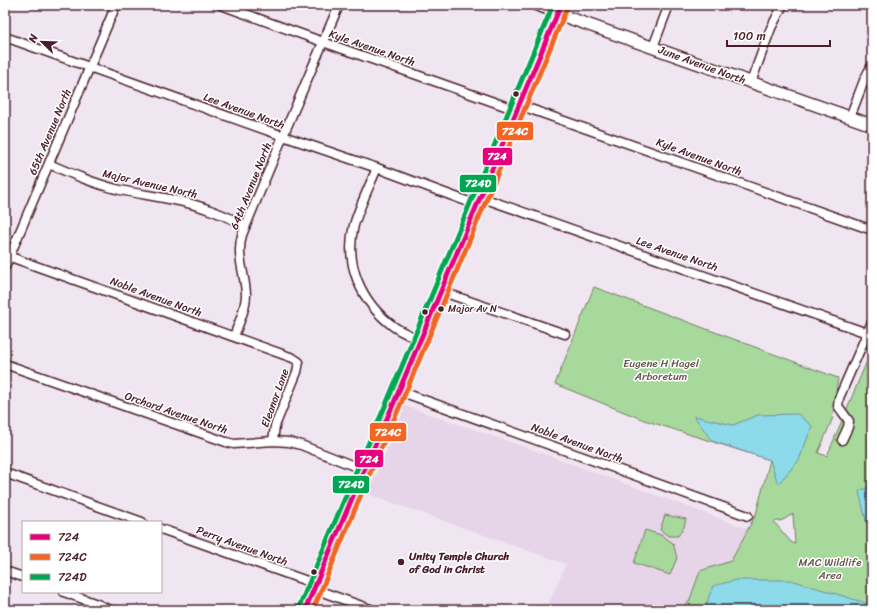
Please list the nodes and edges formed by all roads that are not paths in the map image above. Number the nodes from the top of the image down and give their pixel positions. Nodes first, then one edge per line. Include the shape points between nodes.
1 (116, 5) edge
2 (221, 5) edge
3 (338, 5) edge
4 (533, 5) edge
5 (669, 5) edge
6 (783, 5) edge
7 (559, 9) edge
8 (5, 37) edge
9 (323, 42) junction
10 (654, 47) junction
11 (872, 65) edge
12 (90, 66) junction
13 (751, 82) junction
14 (518, 107) junction
15 (850, 117) junction
16 (872, 125) edge
17 (283, 136) junction
18 (49, 164) junction
19 (377, 168) junction
20 (479, 201) junction
21 (245, 226) junction
22 (872, 230) edge
23 (7, 255) edge
24 (5, 267) edge
25 (440, 291) junction
26 (872, 322) edge
27 (867, 333) junction
28 (566, 334) dead end
29 (234, 336) junction
30 (420, 340) junction
31 (299, 362) joint
32 (5, 364) edge
33 (399, 391) junction
34 (842, 440) dead end
35 (273, 442) junction
36 (364, 470) junction
37 (5, 473) edge
38 (748, 516) dead end
39 (139, 521) edge
40 (162, 529) edge
41 (5, 571) edge
42 (22, 577) edge
43 (315, 586) junction
44 (67, 593) edge
45 (110, 610) edge
46 (305, 610) edge
47 (373, 610) edge

1 - 12 street, 65th Avenue North
2 - 9 street, Kyle Avenue North
3 - 9 street, 64th Avenue North
4 - 7 street, June Avenue North
5 - 10 street
6 - 13 street via 771,28
7 - 10 street, June Avenue North
7 - 14 street
8 - 12 street, Lee Avenue North
9 - 14 street, Kyle Avenue North via 508,107
9 - 17 street, 64th Avenue North
10 - 13 street, June Avenue North
11 - 15 street
12 - 17 street, Lee Avenue North
12 - 18 street, 65th Avenue North
13 - 15 street, June Avenue North
14 - 20 street
14 - 22 street, Kyle Avenue North
15 - 16 street, June Avenue North
17 - 19 street, Lee Avenue North
17 - 21 street, 64th Avenue North
18 - 21 street, Major Avenue North via 94,183 175,200
18 - 23 street, 65th Avenue North
19 - 20 street, Lee Avenue North
19 - 30 street via 354,225 352,258 355,275 362,290 382,317
20 - 25 street
20 - 27 street, Lee Avenue North
21 - 29 street, 64th Avenue North via 240,253 246,296
23 - 24 street, 65th Avenue North
23 - 29 street, Noble Avenue North
25 - 28 street
25 - 30 street
26 - 27 street
27 - 34 street via 838,398 838,406 849,422
29 - 31 street, Noble Avenue North
30 - 33 street
31 - 35 street, Eleanor Lane via 275,426
32 - 35 street, Orchard Avenue North via 226,442
33 - 36 street
33 - 38 street, Noble Avenue North
35 - 36 street, Orchard Avenue North via 301,445
36 - 43 street
37 - 39 street
40 - 43 street, Perry Avenue North
41 - 42 street
43 - 46 street
43 - 47 street, Perry Avenue North
44 - 45 street

